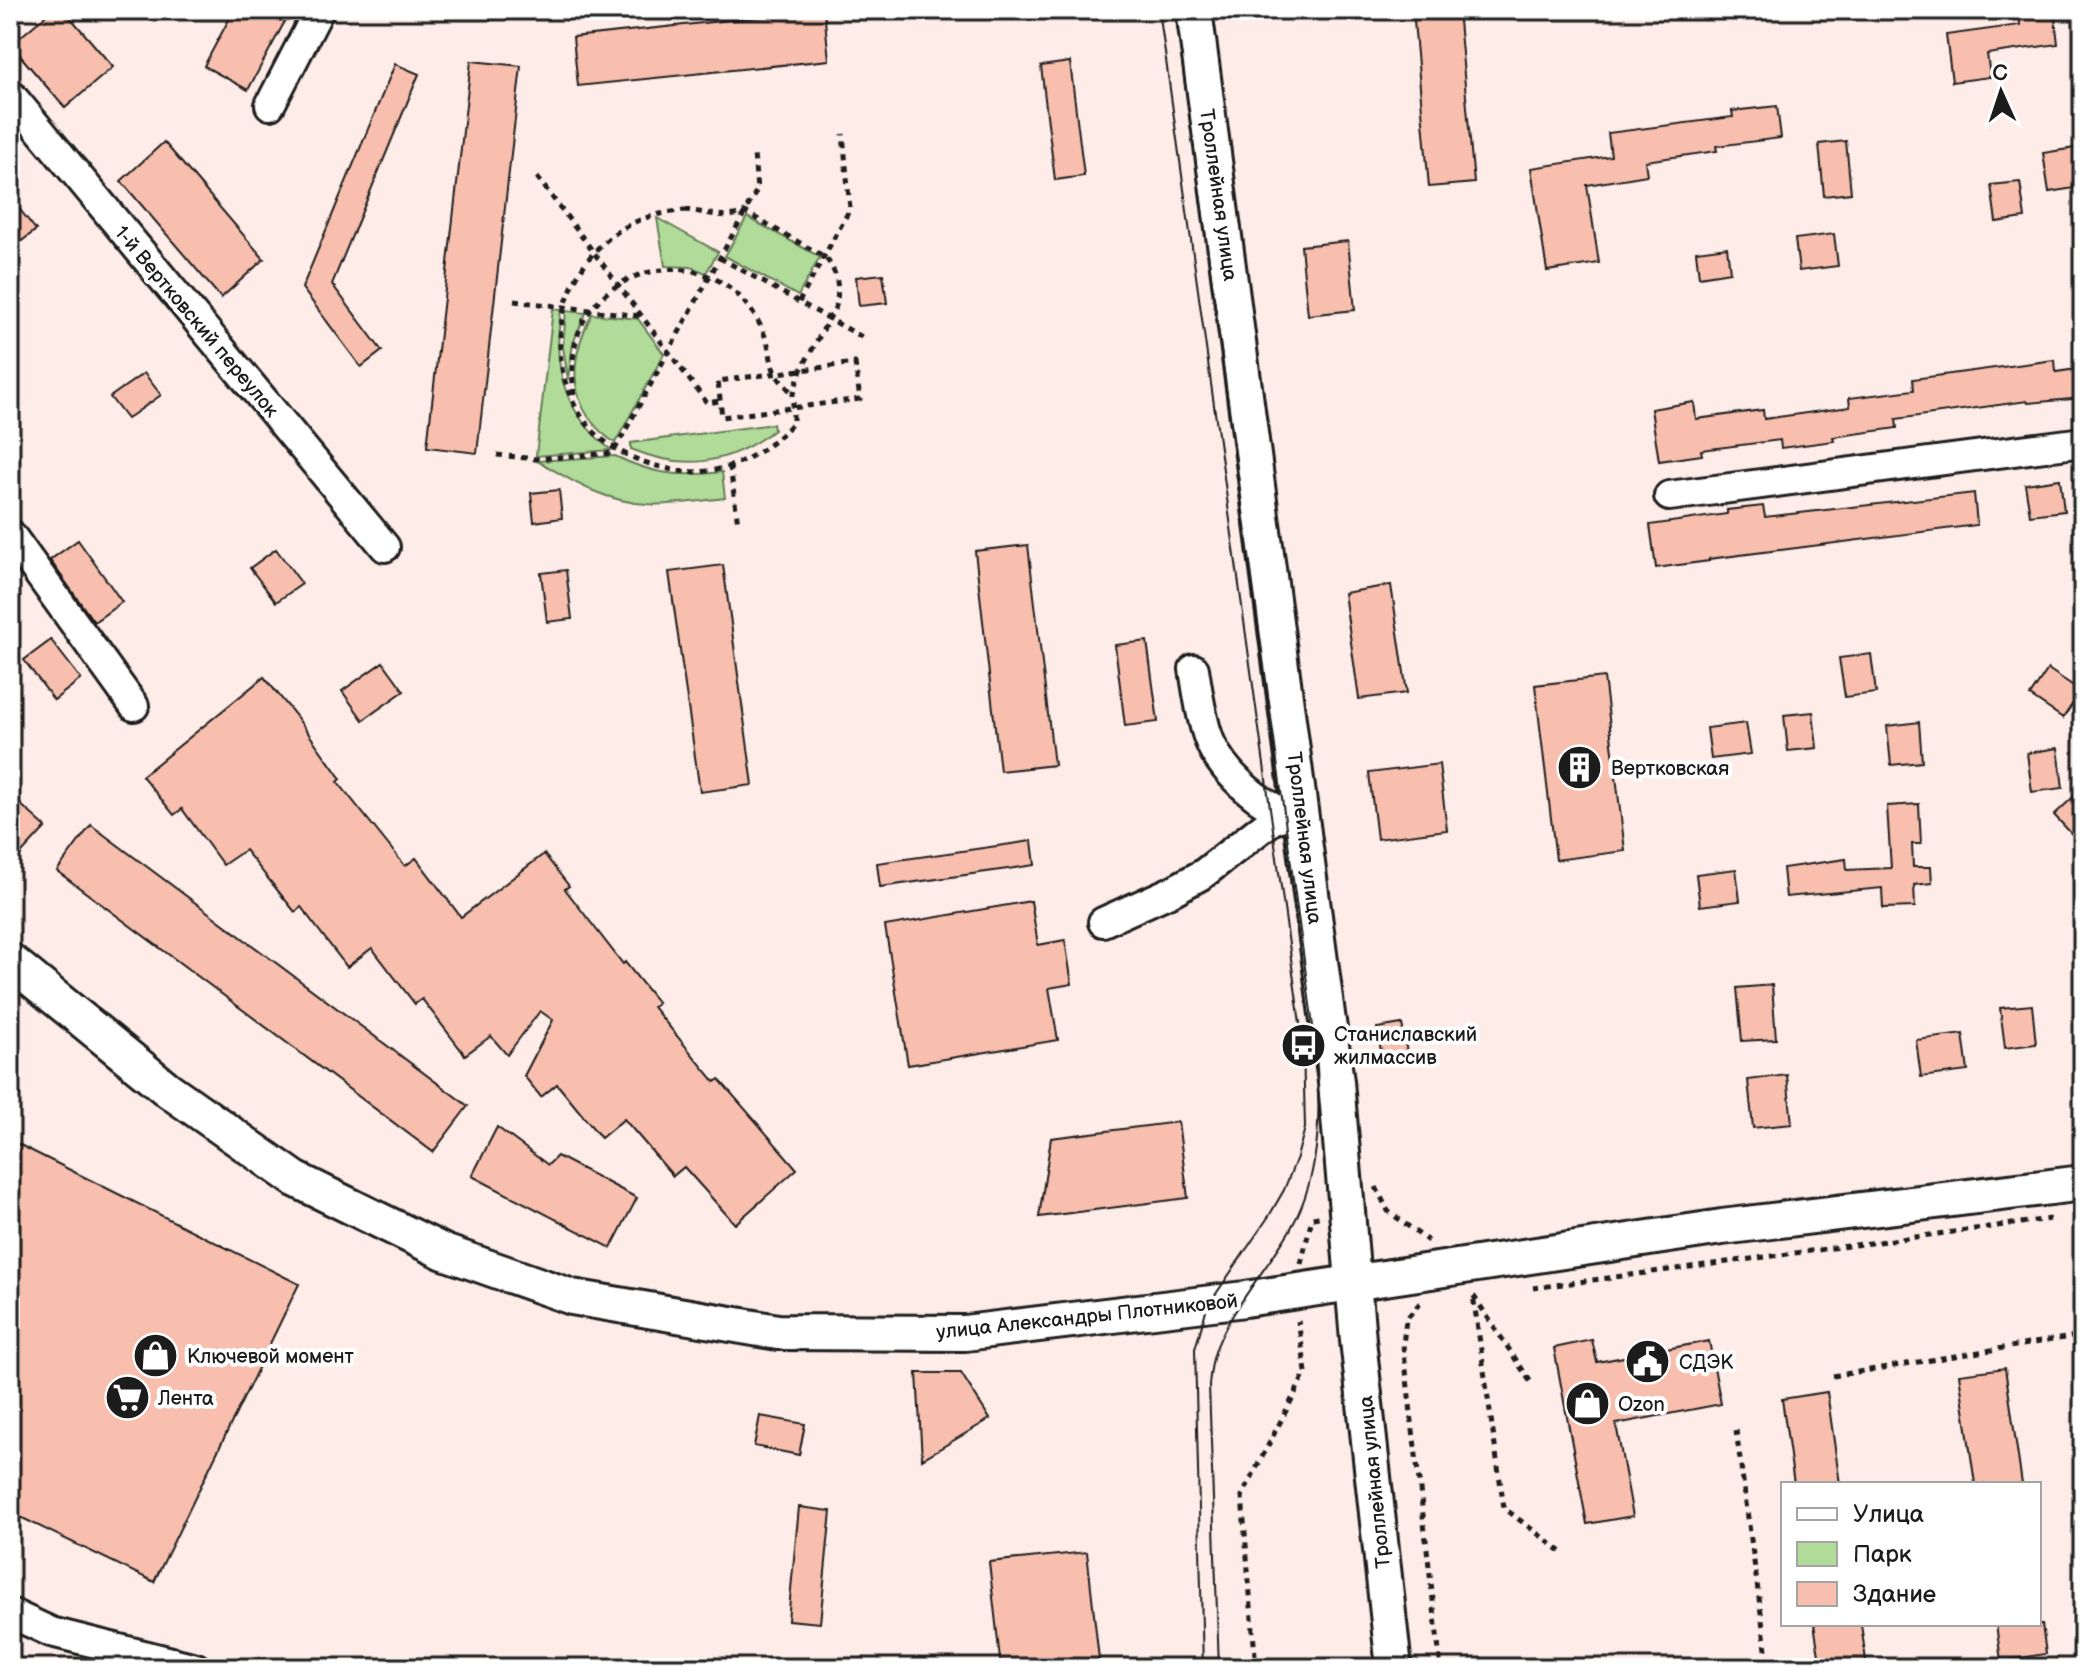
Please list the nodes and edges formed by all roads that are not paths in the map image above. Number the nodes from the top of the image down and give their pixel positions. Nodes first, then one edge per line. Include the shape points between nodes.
1 (319, 10) edge
2 (1194, 10) edge
3 (11, 96) edge
4 (270, 105) dead end
5 (2083, 442) edge
6 (1669, 496) dead end
7 (10, 534) edge
8 (385, 547) dead end
9 (1194, 669) dead end
10 (134, 706) dead end
11 (1294, 815) junction
12 (1103, 922) dead end
13 (10, 961) edge
14 (2083, 1183) edge
15 (1353, 1284) junction
16 (10, 1613) edge
17 (196, 1668) edge
18 (1394, 1668) edge

1 - 4 street
2 - 11 main road, Троллейная улица
3 - 8 street, 1-й Вертковский переулок
5 - 6 street
7 - 10 street
9 - 11 street via 1211,746 1270,808
11 - 12 street via 1272,820 1195,879
11 - 15 main road, Троллейная улица via 1336,1082
13 - 15 main road, улица Александры Плотниковой via 167,1089 295,1179 444,1252 572,1297 778,1332 965,1333
14 - 15 main road, улица Александры Плотниковой via 1722,1227
15 - 18 main road, Троллейная улица
16 - 17 street via 51,1632

